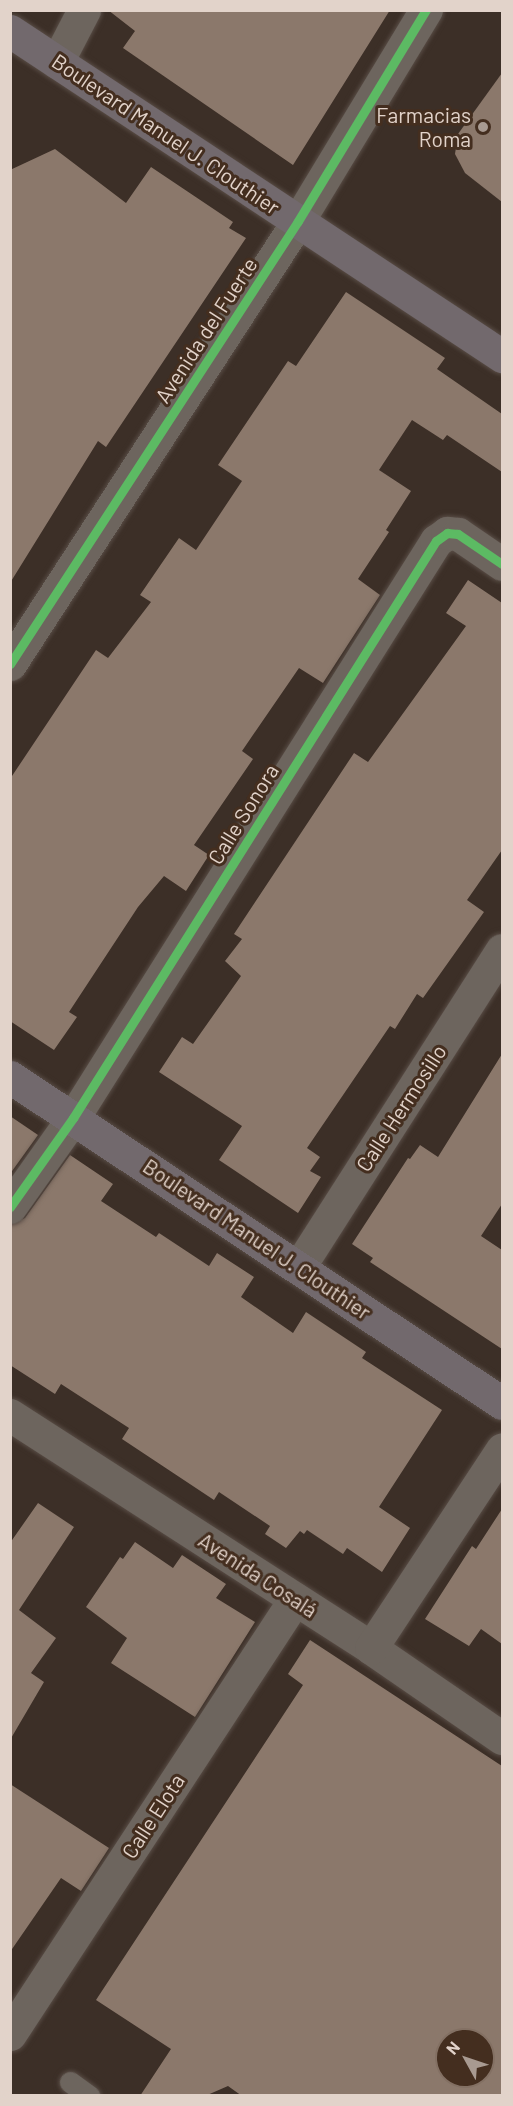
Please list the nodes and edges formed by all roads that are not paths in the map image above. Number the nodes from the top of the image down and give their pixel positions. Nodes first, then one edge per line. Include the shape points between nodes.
1 (84, 10) edge
2 (426, 10) edge
3 (10, 31) edge
4 (57, 62) junction
5 (298, 221) junction
6 (502, 356) edge
7 (502, 564) edge
8 (10, 664) edge
9 (502, 950) edge
10 (10, 1077) edge
11 (73, 1118) junction
12 (10, 1207) edge
13 (299, 1267) junction
14 (502, 1403) edge
15 (10, 1415) edge
16 (502, 1449) edge
17 (296, 1599) junction
18 (371, 1648) junction
19 (502, 1738) edge
20 (10, 2034) edge
21 (70, 2082) dead end
22 (89, 2096) edge

1 - 4 street
2 - 5 street, Avenida del Fuerte
3 - 4 main road, Boulevard Manuel J. Clouthier
4 - 5 main road, Boulevard Manuel J. Clouthier
5 - 6 main road, Boulevard Manuel J. Clouthier
5 - 8 street, Avenida del Fuerte
7 - 11 street, Calle Sonora via 459,534 447,533 436,541
9 - 13 street, Calle Hermosillo
10 - 11 main road, Boulevard Manuel J. Clouthier
11 - 12 street, Calle Sonora
11 - 13 main road, Boulevard Manuel J. Clouthier
13 - 14 main road, Boulevard Manuel J. Clouthier
15 - 17 street, Avenida Cosalá
16 - 18 street
17 - 18 street, Avenida Cosalá
17 - 20 street, Calle Elota
18 - 19 street, Avenida Cosalá
21 - 22 lane

